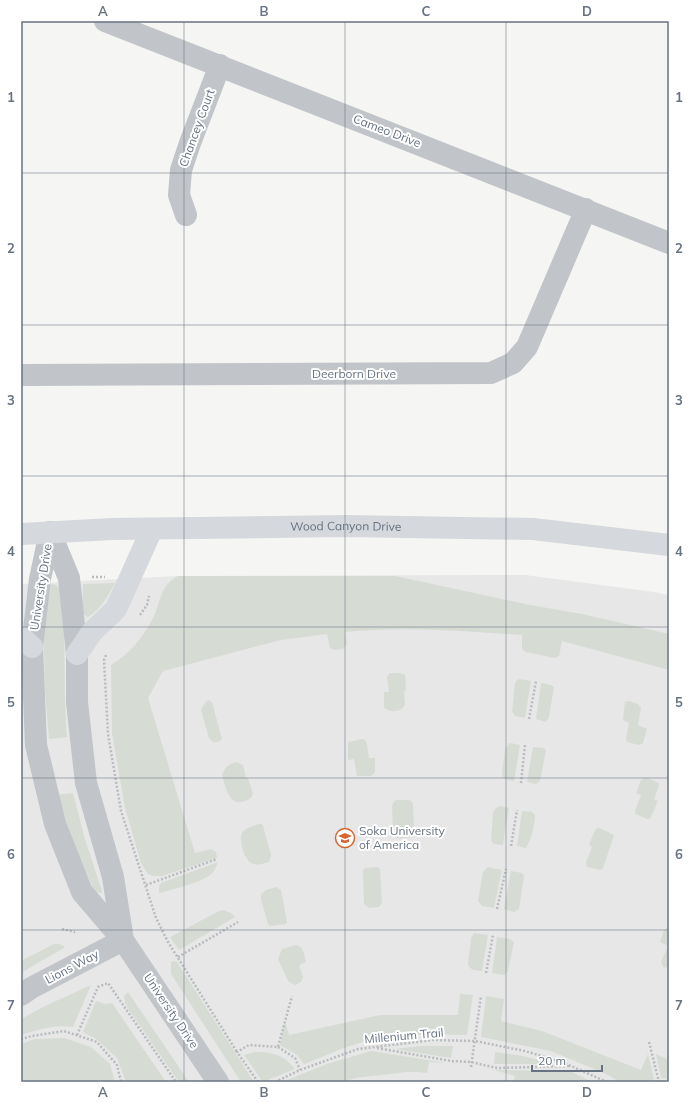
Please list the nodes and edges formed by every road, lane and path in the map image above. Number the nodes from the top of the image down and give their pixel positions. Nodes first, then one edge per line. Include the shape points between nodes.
1 (105, 21) edge
2 (220, 66) junction
3 (586, 209) junction
4 (186, 215) dead end
5 (669, 243) edge
6 (21, 375) edge
7 (152, 529) junction
8 (50, 532) junction
9 (21, 534) edge
10 (669, 545) edge
11 (86, 577) dead end
12 (110, 577) dead end
13 (150, 591) dead end
14 (140, 616) dead end
15 (26, 642) edge
16 (106, 653) dead end
17 (77, 654) junction
18 (536, 681) dead end
19 (529, 719) dead end
20 (525, 745) dead end
21 (522, 783) dead end
22 (517, 810) dead end
23 (511, 846) dead end
24 (217, 859) dead end
25 (506, 869) dead end
26 (146, 885) junction
27 (498, 909) dead end
28 (238, 922) dead end
29 (62, 929) dead end
30 (75, 932) dead end
31 (493, 935) dead end
32 (123, 940) junction
33 (178, 957) junction
34 (486, 973) dead end
35 (21, 995) edge
36 (292, 996) dead end
37 (482, 996) dead end
38 (76, 1035) junction
39 (21, 1039) edge
40 (475, 1041) junction
41 (649, 1042) dead end
42 (278, 1047) junction
43 (373, 1047) junction
44 (237, 1052) junction
45 (471, 1062) junction
46 (571, 1066) junction
47 (471, 1067) dead end
48 (300, 1070) junction
49 (121, 1082) edge
50 (176, 1082) edge
51 (218, 1082) edge
52 (258, 1082) edge
53 (275, 1082) edge
54 (607, 1082) edge
55 (658, 1082) edge
56 (665, 1082) edge

1 - 2 street, Cameo Drive
2 - 3 street, Cameo Drive
2 - 4 street, Chancey Court via 181,170 180,195
3 - 5 street, Cameo Drive
3 - 6 street, Deerborn Drive via 527,347 513,362 491,373
7 - 8 main road, Wood Canyon Drive
7 - 10 main road, Wood Canyon Drive via 346,526 533,529
7 - 17 main road via 116,609 92,632
8 - 9 main road, Wood Canyon Drive
8 - 15 street, University Drive
8 - 17 street, University Drive via 69,578
11 - 12 path
13 - 14 path via 147,605
15 - 32 street, University Drive via 36,745 55,824 82,892
16 - 26 path via 104,660 108,734 121,810
17 - 32 street, University Drive via 77,702 86,783 113,877
18 - 19 path
20 - 21 path
22 - 23 path
24 - 26 path
25 - 27 path
26 - 33 path via 156,918
28 - 33 path
29 - 30 path
31 - 34 path
32 - 35 street, Lions Way
32 - 51 street, University Drive
33 - 44 path
36 - 42 path
37 - 40 path
38 - 39 path via 64,1031
38 - 49 path via 97,1042 117,1066
38 - 50 path via 98,987 108,983
40 - 43 path, Millenium Trail via 433,1040
40 - 45 path
40 - 46 path, Millenium Trail via 525,1051
41 - 55 path
42 - 44 path via 249,1044
42 - 48 path via 295,1058
43 - 45 path
43 - 48 path, Millenium Trail via 358,1049
44 - 52 path
45 - 46 path via 497,1068
45 - 47 path
46 - 54 path, Millenium Trail
48 - 53 path, Millenium Trail
55 - 56 path

